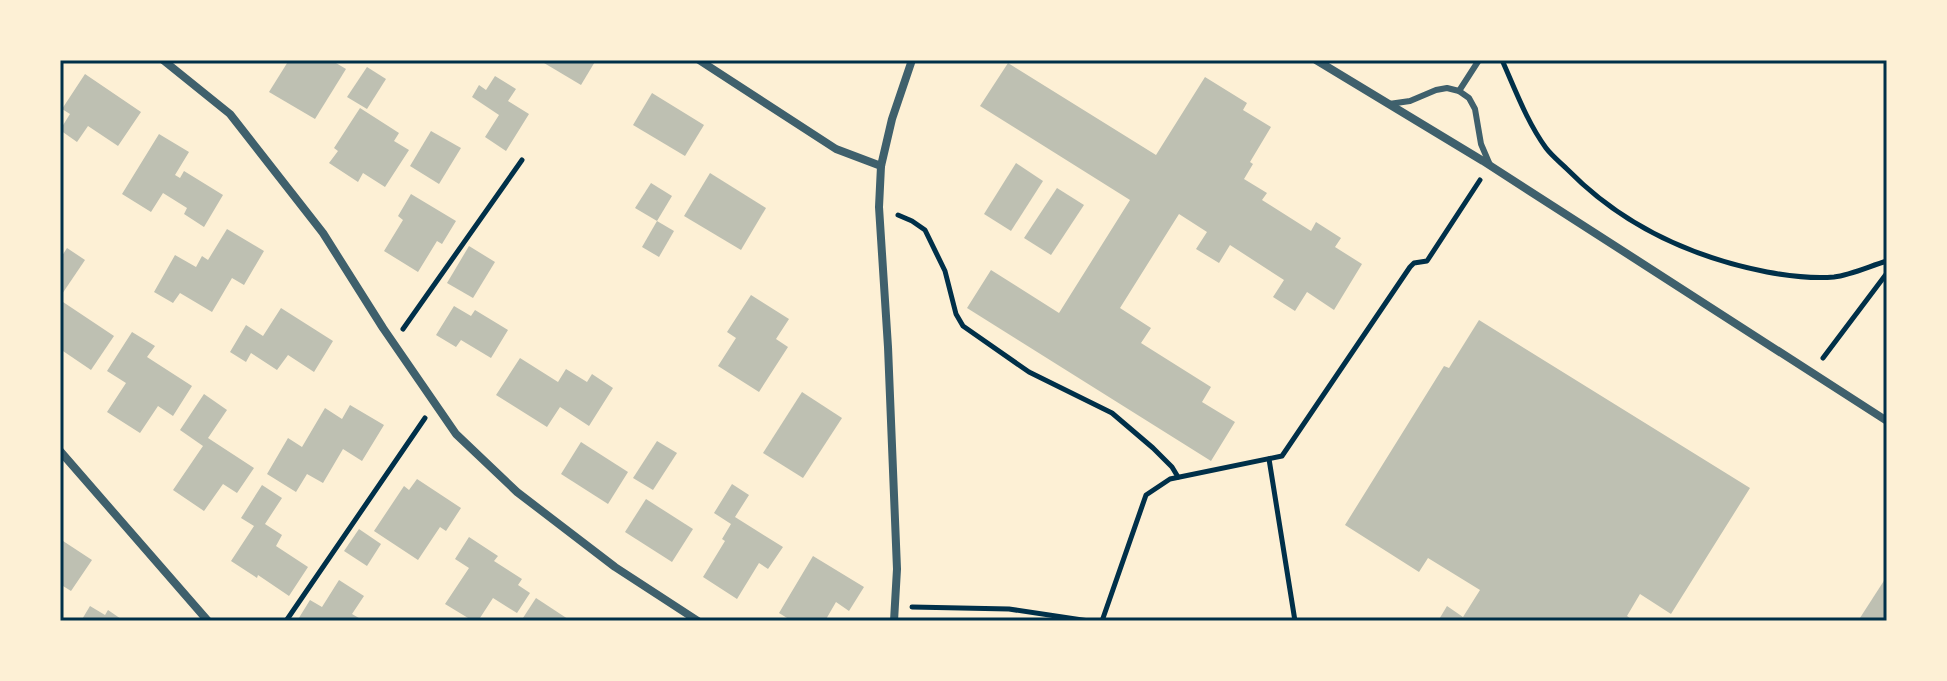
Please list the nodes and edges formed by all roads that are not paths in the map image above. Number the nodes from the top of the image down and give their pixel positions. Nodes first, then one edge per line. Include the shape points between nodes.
1 (163, 60) edge
2 (699, 60) edge
3 (912, 60) edge
4 (1316, 60) edge
5 (1479, 60) edge
6 (1459, 91) junction
7 (1389, 104) junction
8 (881, 166) junction
9 (1490, 166) junction
10 (1887, 421) edge
11 (60, 451) edge
12 (208, 621) edge
13 (698, 621) edge
14 (894, 621) edge

1 - 13 street via 230,114 323,233 456,434 517,492 615,567
2 - 8 street via 836,149
3 - 8 street
4 - 7 street
5 - 6 lane
6 - 7 lane via 1436,90
6 - 9 lane via 1475,109
7 - 9 street
8 - 14 street via 897,569
9 - 10 street
11 - 12 street

